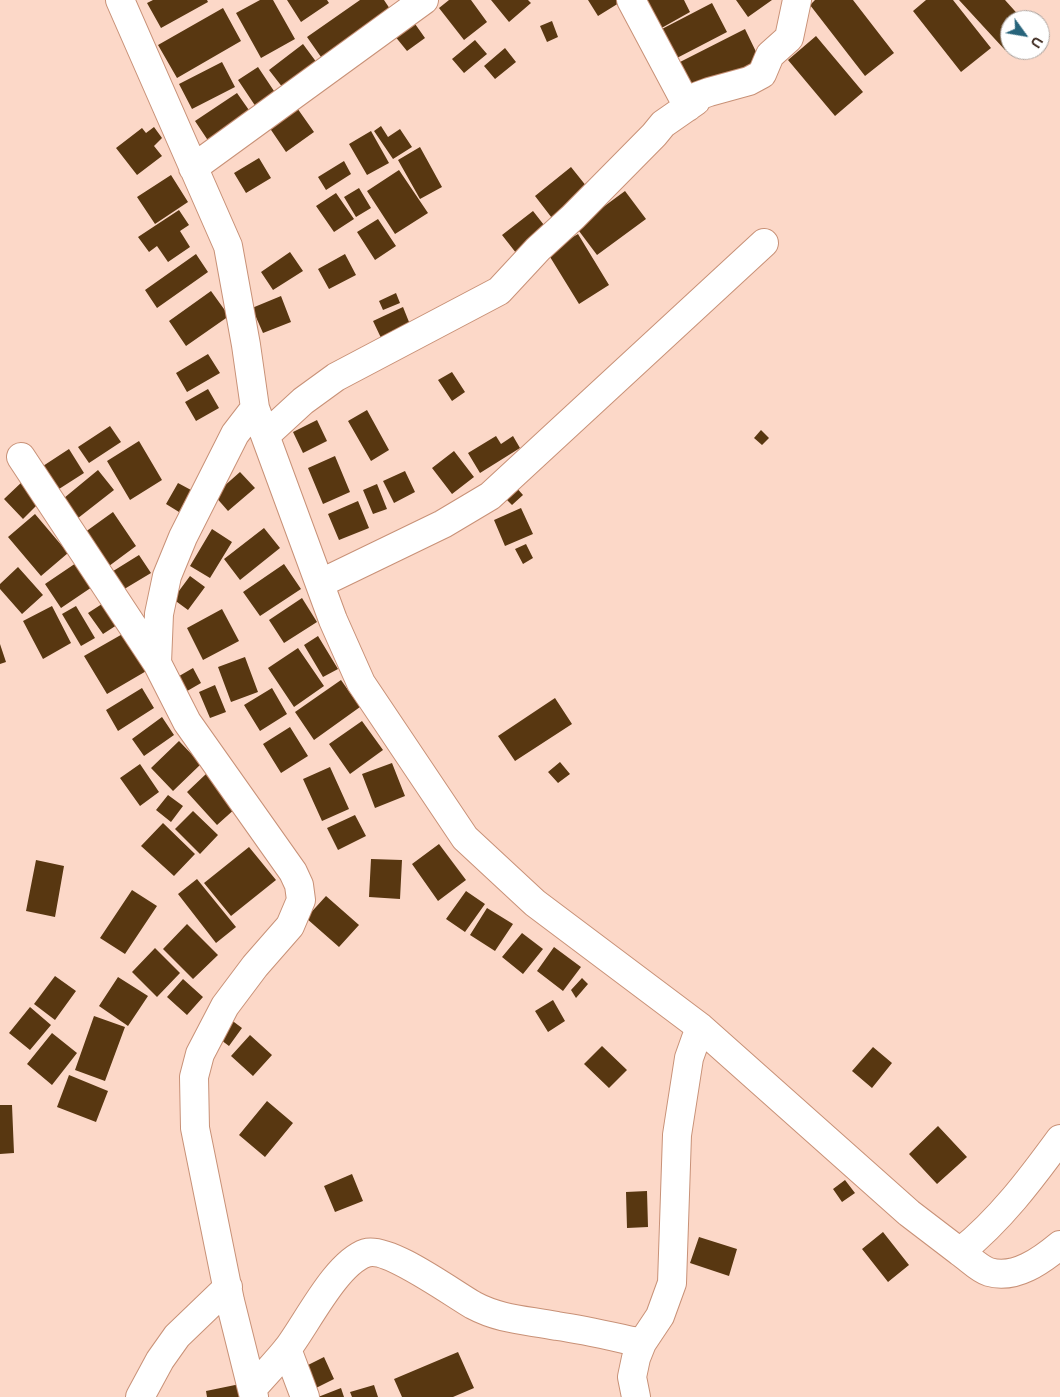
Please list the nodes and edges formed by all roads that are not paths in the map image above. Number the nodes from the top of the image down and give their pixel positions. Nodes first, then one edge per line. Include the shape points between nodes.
1 (120, 0) edge
2 (424, 0) edge
3 (631, 0) edge
4 (797, 0) edge
5 (688, 107) junction
6 (193, 168) junction
7 (764, 243) dead end
8 (255, 408) junction
9 (266, 434) junction
10 (21, 457) dead end
11 (321, 583) junction
12 (157, 663) junction
13 (700, 1027) junction
14 (1060, 1139) edge
15 (1060, 1245) edge
16 (960, 1252) junction
17 (228, 1287) junction
18 (642, 1343) junction
19 (287, 1349) junction
20 (253, 1392) edge
21 (140, 1397) edge
22 (306, 1397) edge
23 (636, 1397) edge

1 - 6 street
2 - 6 street
3 - 5 street
4 - 5 street via 789,38 770,55 762,74 698,96
5 - 9 street via 663,124 499,291 336,377
6 - 8 street via 228,246
7 - 11 street via 490,496 443,524
8 - 9 street
8 - 12 street via 235,434 167,576 158,614
9 - 11 street
10 - 12 street
11 - 13 street via 333,620 361,683 465,838 535,903
12 - 17 street via 187,722 300,885 301,900 290,926 225,1006 200,1054 194,1077 195,1128
13 - 16 street via 909,1213
13 - 18 street via 689,1058 677,1135 672,1283 660,1316
14 - 16 street via 1021,1191 979,1237
15 - 16 street via 1028,1268 1011,1273 989,1272
17 - 20 street
17 - 21 street via 177,1336
18 - 19 street via 492,1314 378,1252 366,1253 350,1262
18 - 23 street via 632,1377
19 - 20 street
19 - 22 street

